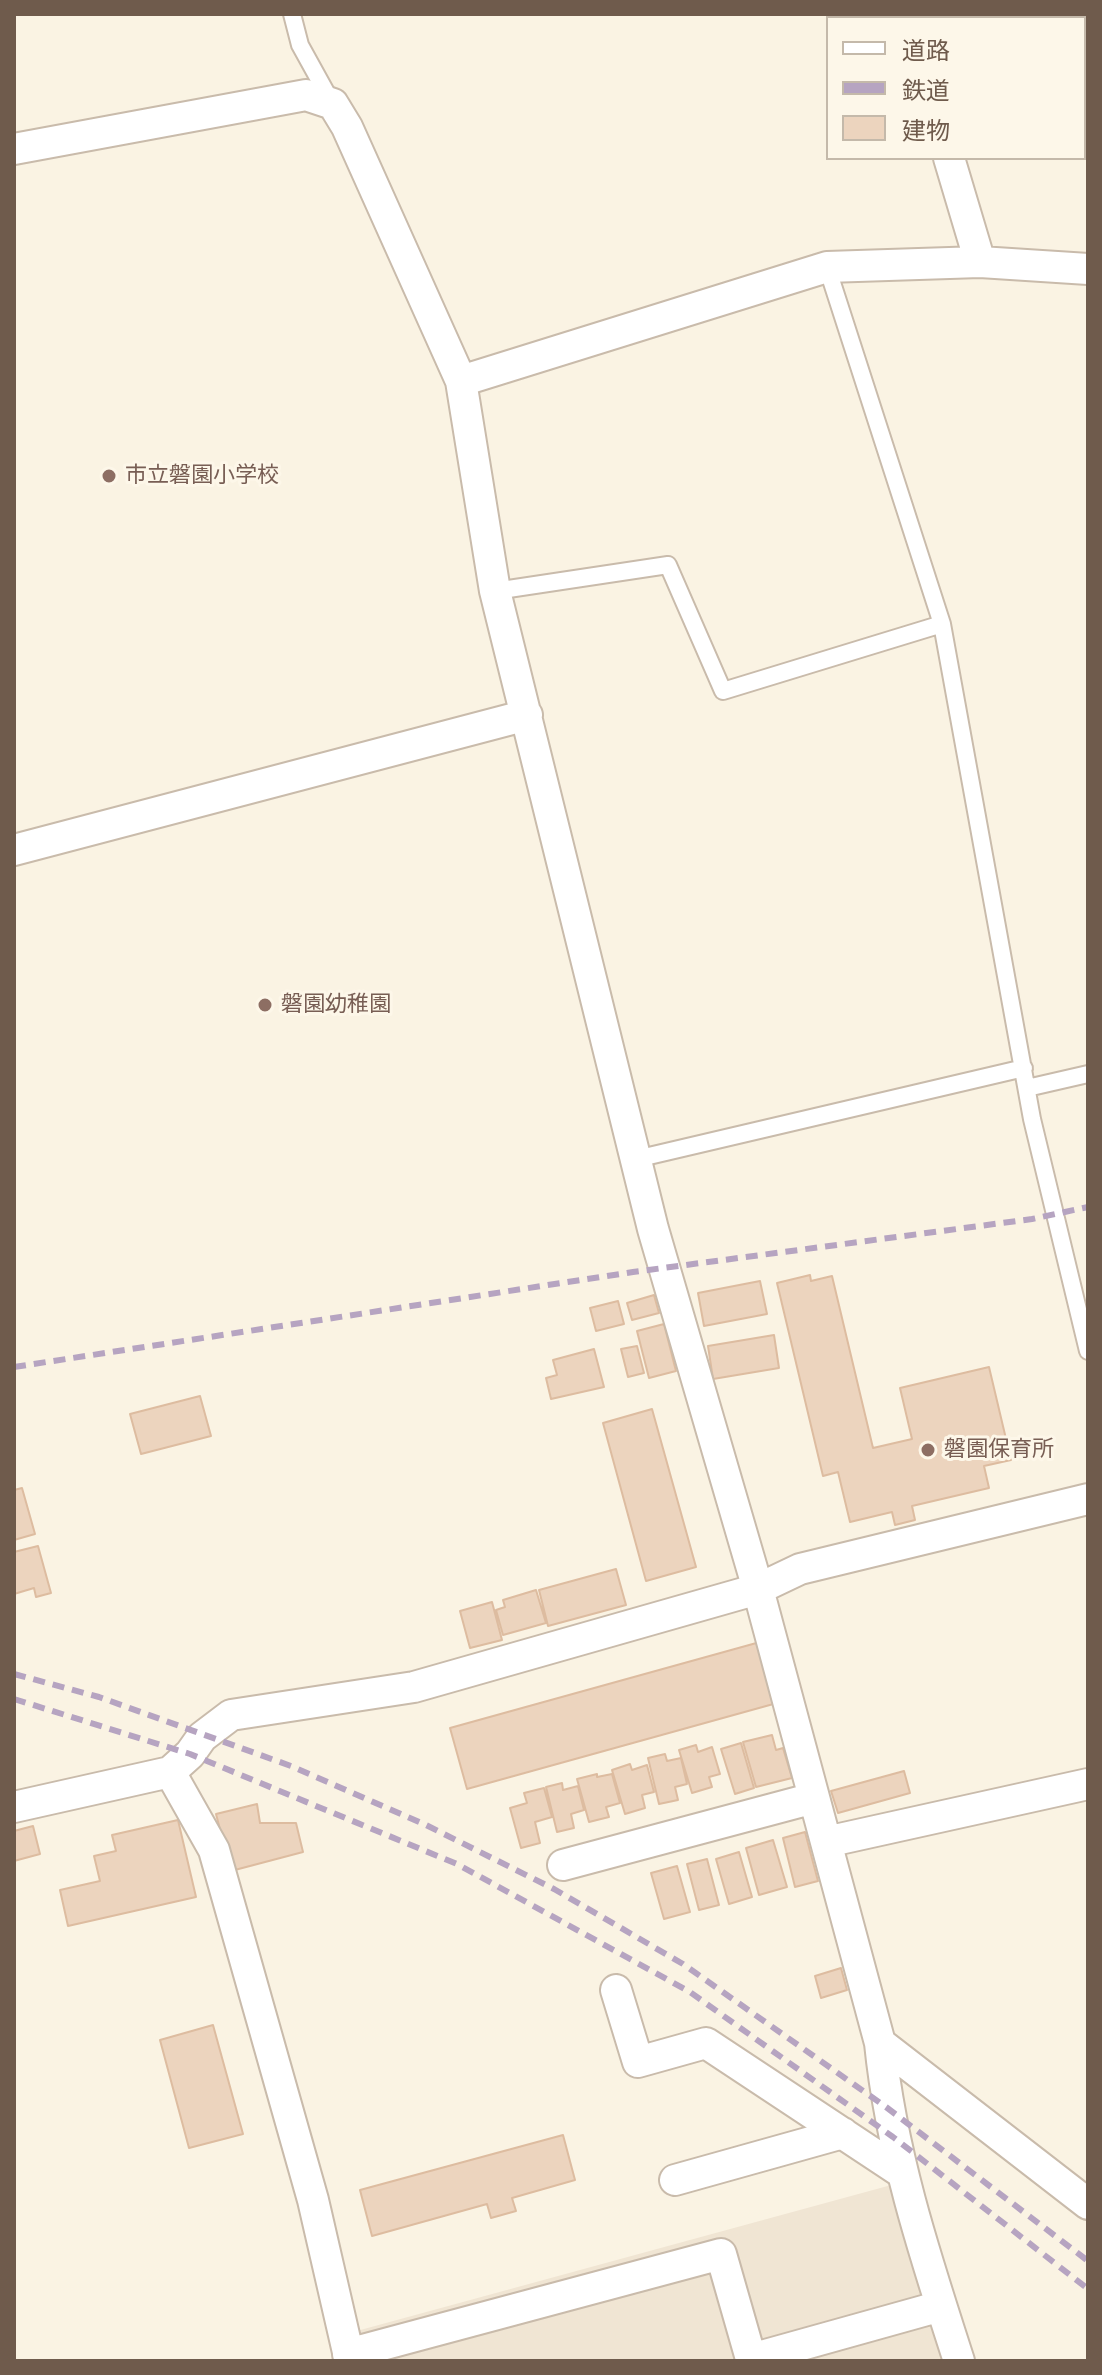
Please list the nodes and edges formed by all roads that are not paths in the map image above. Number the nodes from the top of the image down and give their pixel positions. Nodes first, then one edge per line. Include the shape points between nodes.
1 (292, 14) edge
2 (333, 104) junction
3 (14, 149) edge
4 (950, 160) edge
5 (980, 262) junction
6 (827, 267) junction
7 (1088, 269) edge
8 (461, 381) junction
9 (495, 591) junction
10 (942, 624) junction
11 (527, 715) junction
12 (14, 850) edge
13 (1024, 1068) junction
14 (1088, 1074) edge
15 (1027, 1088) junction
16 (636, 1159) junction
17 (1088, 1351) edge
18 (1088, 1499) edge
19 (758, 1589) junction
20 (170, 1772) junction
21 (1088, 1784) edge
22 (814, 1798) junction
23 (14, 1807) edge
24 (826, 1842) junction
25 (563, 1865) dead end
26 (616, 1990) dead end
27 (880, 2043) junction
28 (843, 2133) junction
29 (901, 2172) junction
30 (675, 2180) dead end
31 (1088, 2204) edge
32 (941, 2306) junction
33 (349, 2357) edge
34 (959, 2361) edge

1 - 2 lane via 300,45
2 - 3 street via 306,95
2 - 8 street
4 - 5 street
5 - 6 street
5 - 7 street
6 - 8 street
6 - 10 lane
8 - 9 street
9 - 10 lane via 668,565 723,691
9 - 11 street
10 - 13 lane
11 - 12 street
11 - 16 street
13 - 15 lane
13 - 16 lane
14 - 15 lane
15 - 17 lane
16 - 19 street
18 - 19 street via 800,1569
19 - 20 street via 414,1687 231,1715
19 - 22 street
20 - 23 street
20 - 33 street via 214,1850 313,2200
21 - 24 street
22 - 24 street
22 - 25 street
24 - 27 street
26 - 28 street via 638,2062 706,2043
27 - 29 street via 886,2107
27 - 31 street
28 - 29 street
28 - 30 street
29 - 32 street
32 - 33 street via 751,2359 721,2254
32 - 34 street

